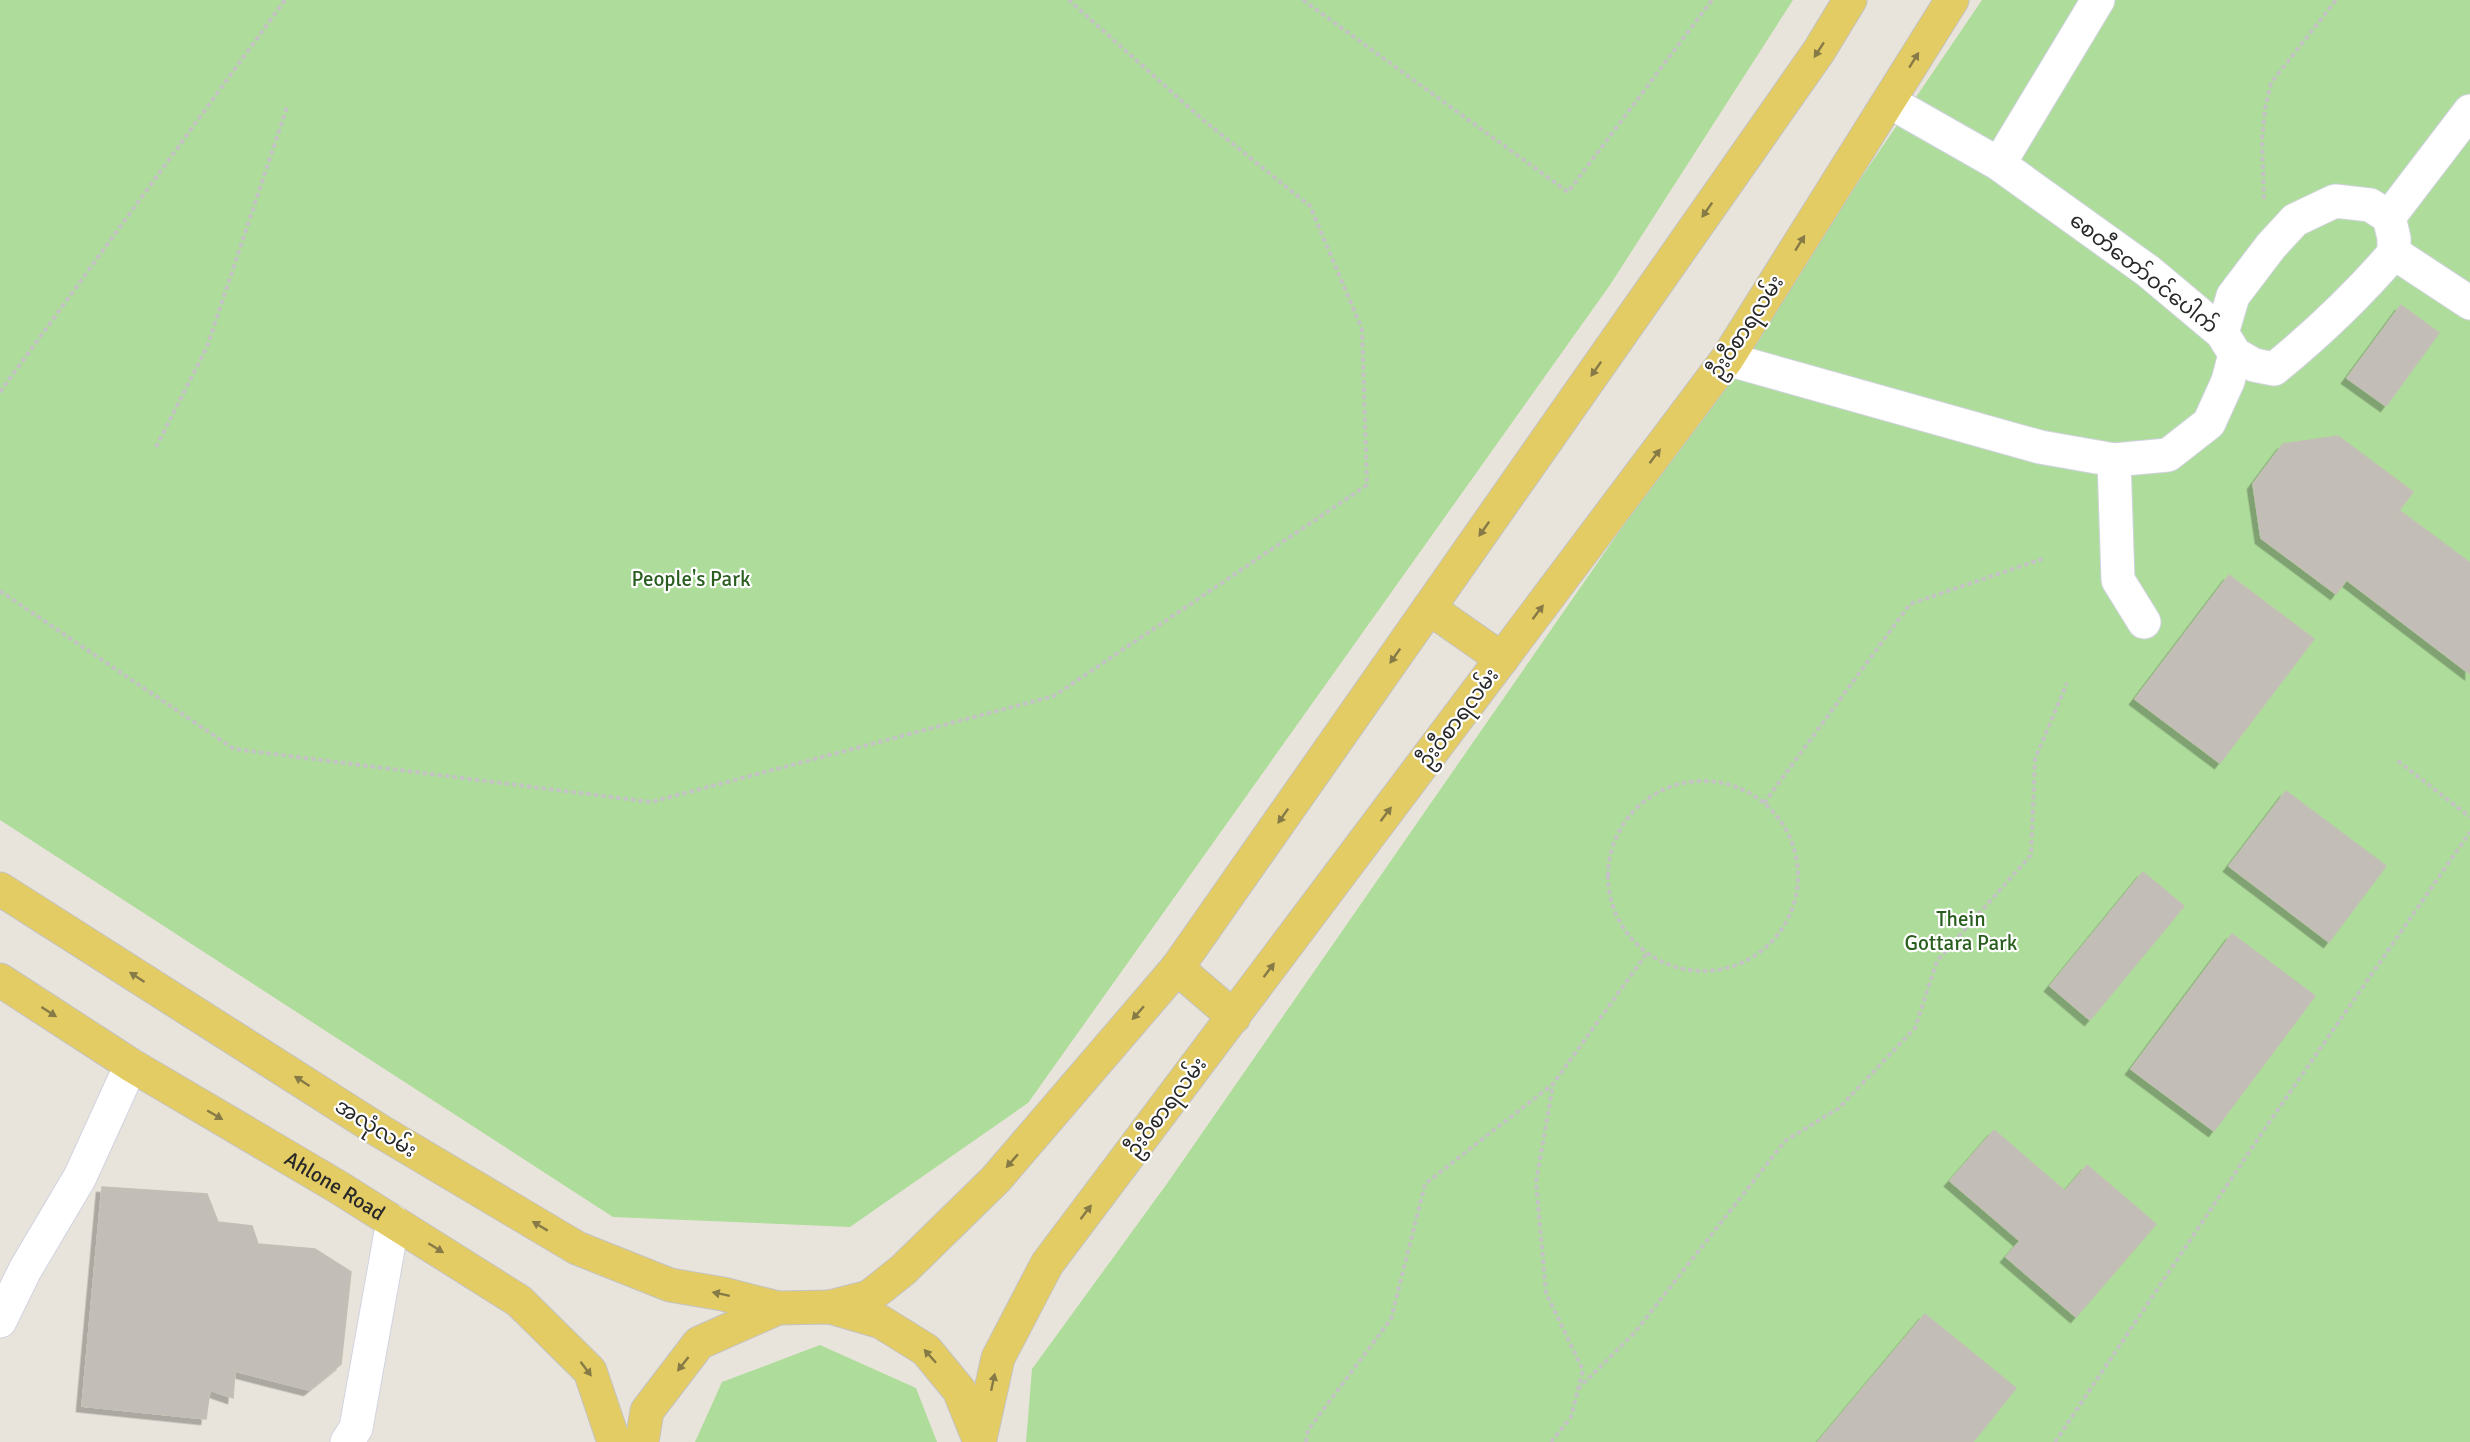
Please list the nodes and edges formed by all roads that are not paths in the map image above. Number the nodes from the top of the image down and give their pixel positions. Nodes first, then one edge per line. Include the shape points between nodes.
1 (1850, 0) edge
2 (1952, 0) edge
3 (2098, 0) edge
4 (1890, 102) junction
5 (2470, 111) edge
6 (1999, 164) junction
7 (2389, 217) junction
8 (2394, 253) junction
9 (2470, 303) edge
10 (2229, 344) junction
11 (1727, 359) junction
12 (2114, 460) junction
13 (1429, 608) junction
14 (2144, 622) dead end
15 (1503, 658) junction
16 (0, 889) edge
17 (1177, 969) junction
18 (0, 980) edge
19 (1234, 1017) junction
20 (131, 1065) junction
21 (393, 1221) junction
22 (830, 1307) junction
23 (778, 1308) junction
24 (0, 1321) edge
25 (980, 1440) edge
26 (347, 1442) edge
27 (614, 1442) edge
28 (642, 1442) edge

1 -> 13 main road
4 -> 2 main road, ဦးဝီစာရလမ်း
3 - 6 street
4 - 6 street, စေတီတော်ဝင်ပေါက်
11 -> 4 main road, ဦးဝီစာရလမ်း
5 - 7 street
6 - 10 street, စေတီတော်ဝင်ပေါက် via 2148,271
7 - 8 street
7 - 10 street via 2370,205 2335,201 2295,220 2233,296
8 - 9 street
8 - 10 street, စေတီတော်ဝင်ပေါက် via 2332,318 2274,369 2254,365
10 - 12 street via 2228,381 2209,423 2168,455
11 - 12 street via 2040,447
15 -> 11 main road, ဦးဝီစာရလမ်း
12 - 14 street via 2118,580
13 - 15 main road
13 -> 17 main road
19 -> 15 main road, ဦးဝီစာရလမ်း
23 -> 16 main road, အလုံလမ်း via 670,1285 577,1248 380,1131
17 - 19 main road
17 -> 22 main road via 996,1179 903,1270 869,1296
18 -> 20 main road, Ahlone Road
25 -> 19 main road, ဦးဝီစာရလမ်း via 998,1358 1047,1264
20 -> 21 main road, Ahlone Road
20 - 24 street via 80,1177
21 - 26 street via 356,1428
21 -> 27 main road, Ahlone Road via 519,1301 582,1363 590,1371
22 - 23 main road
25 -> 22 main road via 959,1390 926,1350 881,1322
23 -> 28 main road via 699,1343 647,1411

